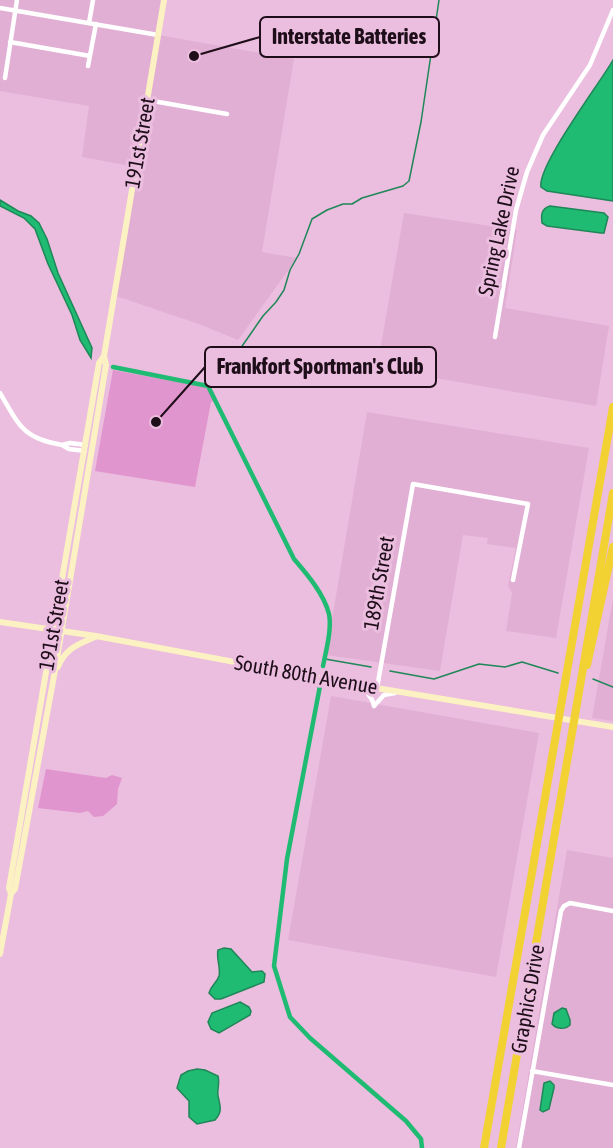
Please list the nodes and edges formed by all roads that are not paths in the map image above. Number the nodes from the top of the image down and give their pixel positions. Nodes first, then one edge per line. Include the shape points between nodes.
1 (17, 0) edge
2 (93, 0) edge
3 (164, 0) edge
4 (0, 8) edge
5 (15, 10) junction
6 (613, 10) edge
7 (89, 23) junction
8 (96, 24) junction
9 (158, 35) junction
10 (10, 42) junction
11 (90, 56) junction
12 (88, 66) dead end
13 (5, 78) dead end
14 (147, 100) junction
15 (227, 114) dead end
16 (495, 337) dead end
17 (104, 356) junction
18 (0, 393) edge
19 (613, 407) edge
20 (85, 448) junction
21 (613, 493) edge
22 (613, 547) edge
23 (513, 580) dead end
24 (0, 622) edge
25 (53, 629) junction
26 (61, 630) junction
27 (96, 636) junction
28 (54, 675) junction
29 (352, 684) junction
30 (376, 688) junction
31 (402, 692) junction
32 (577, 698) junction
33 (613, 727) edge
34 (12, 894) junction
35 (613, 911) edge
36 (0, 954) edge
37 (532, 1071) junction
38 (613, 1085) edge
39 (484, 1148) edge
40 (501, 1148) edge
41 (519, 1148) edge

1 - 5 street
2 - 7 street
3 - 9 main road, 191st Street
4 - 5 street
5 - 7 street
5 - 10 street
6 - 16 street, Spring Lake Drive via 590,65 543,135 527,172 516,210
7 - 8 street
8 - 9 street
8 - 11 street
9 - 14 main road, 191st Street
10 - 11 street
10 - 13 street
11 - 12 street
14 - 15 street
14 - 17 main road, 191st Street
17 - 20 main road, 191st Street via 99,363
17 - 26 main road, 191st Street via 106,365
18 - 20 street via 27,434 43,441
19 - 39 highway
20 - 25 main road, 191st Street
21 - 32 highway
22 - 32 highway
23 - 30 street, 189th Street via 528,504 413,484
24 - 25 main road, South 80th Avenue
25 - 26 main road, South 80th Avenue
25 - 34 main road, 191st Street via 9,888
26 - 27 main road, South 80th Avenue
26 - 28 main road, 191st Street
27 - 28 main road via 66,652
27 - 29 main road, South 80th Avenue
28 - 34 main road, 191st Street
29 - 30 main road, South 80th Avenue
29 - 31 street via 363,689 374,706 384,694
30 - 31 main road, South 80th Avenue
31 - 33 main road, South 80th Avenue
32 - 40 highway
34 - 36 main road, 191st Street
35 - 37 street, Graphics Drive via 570,903 562,909
37 - 38 street
37 - 41 street, Graphics Drive

